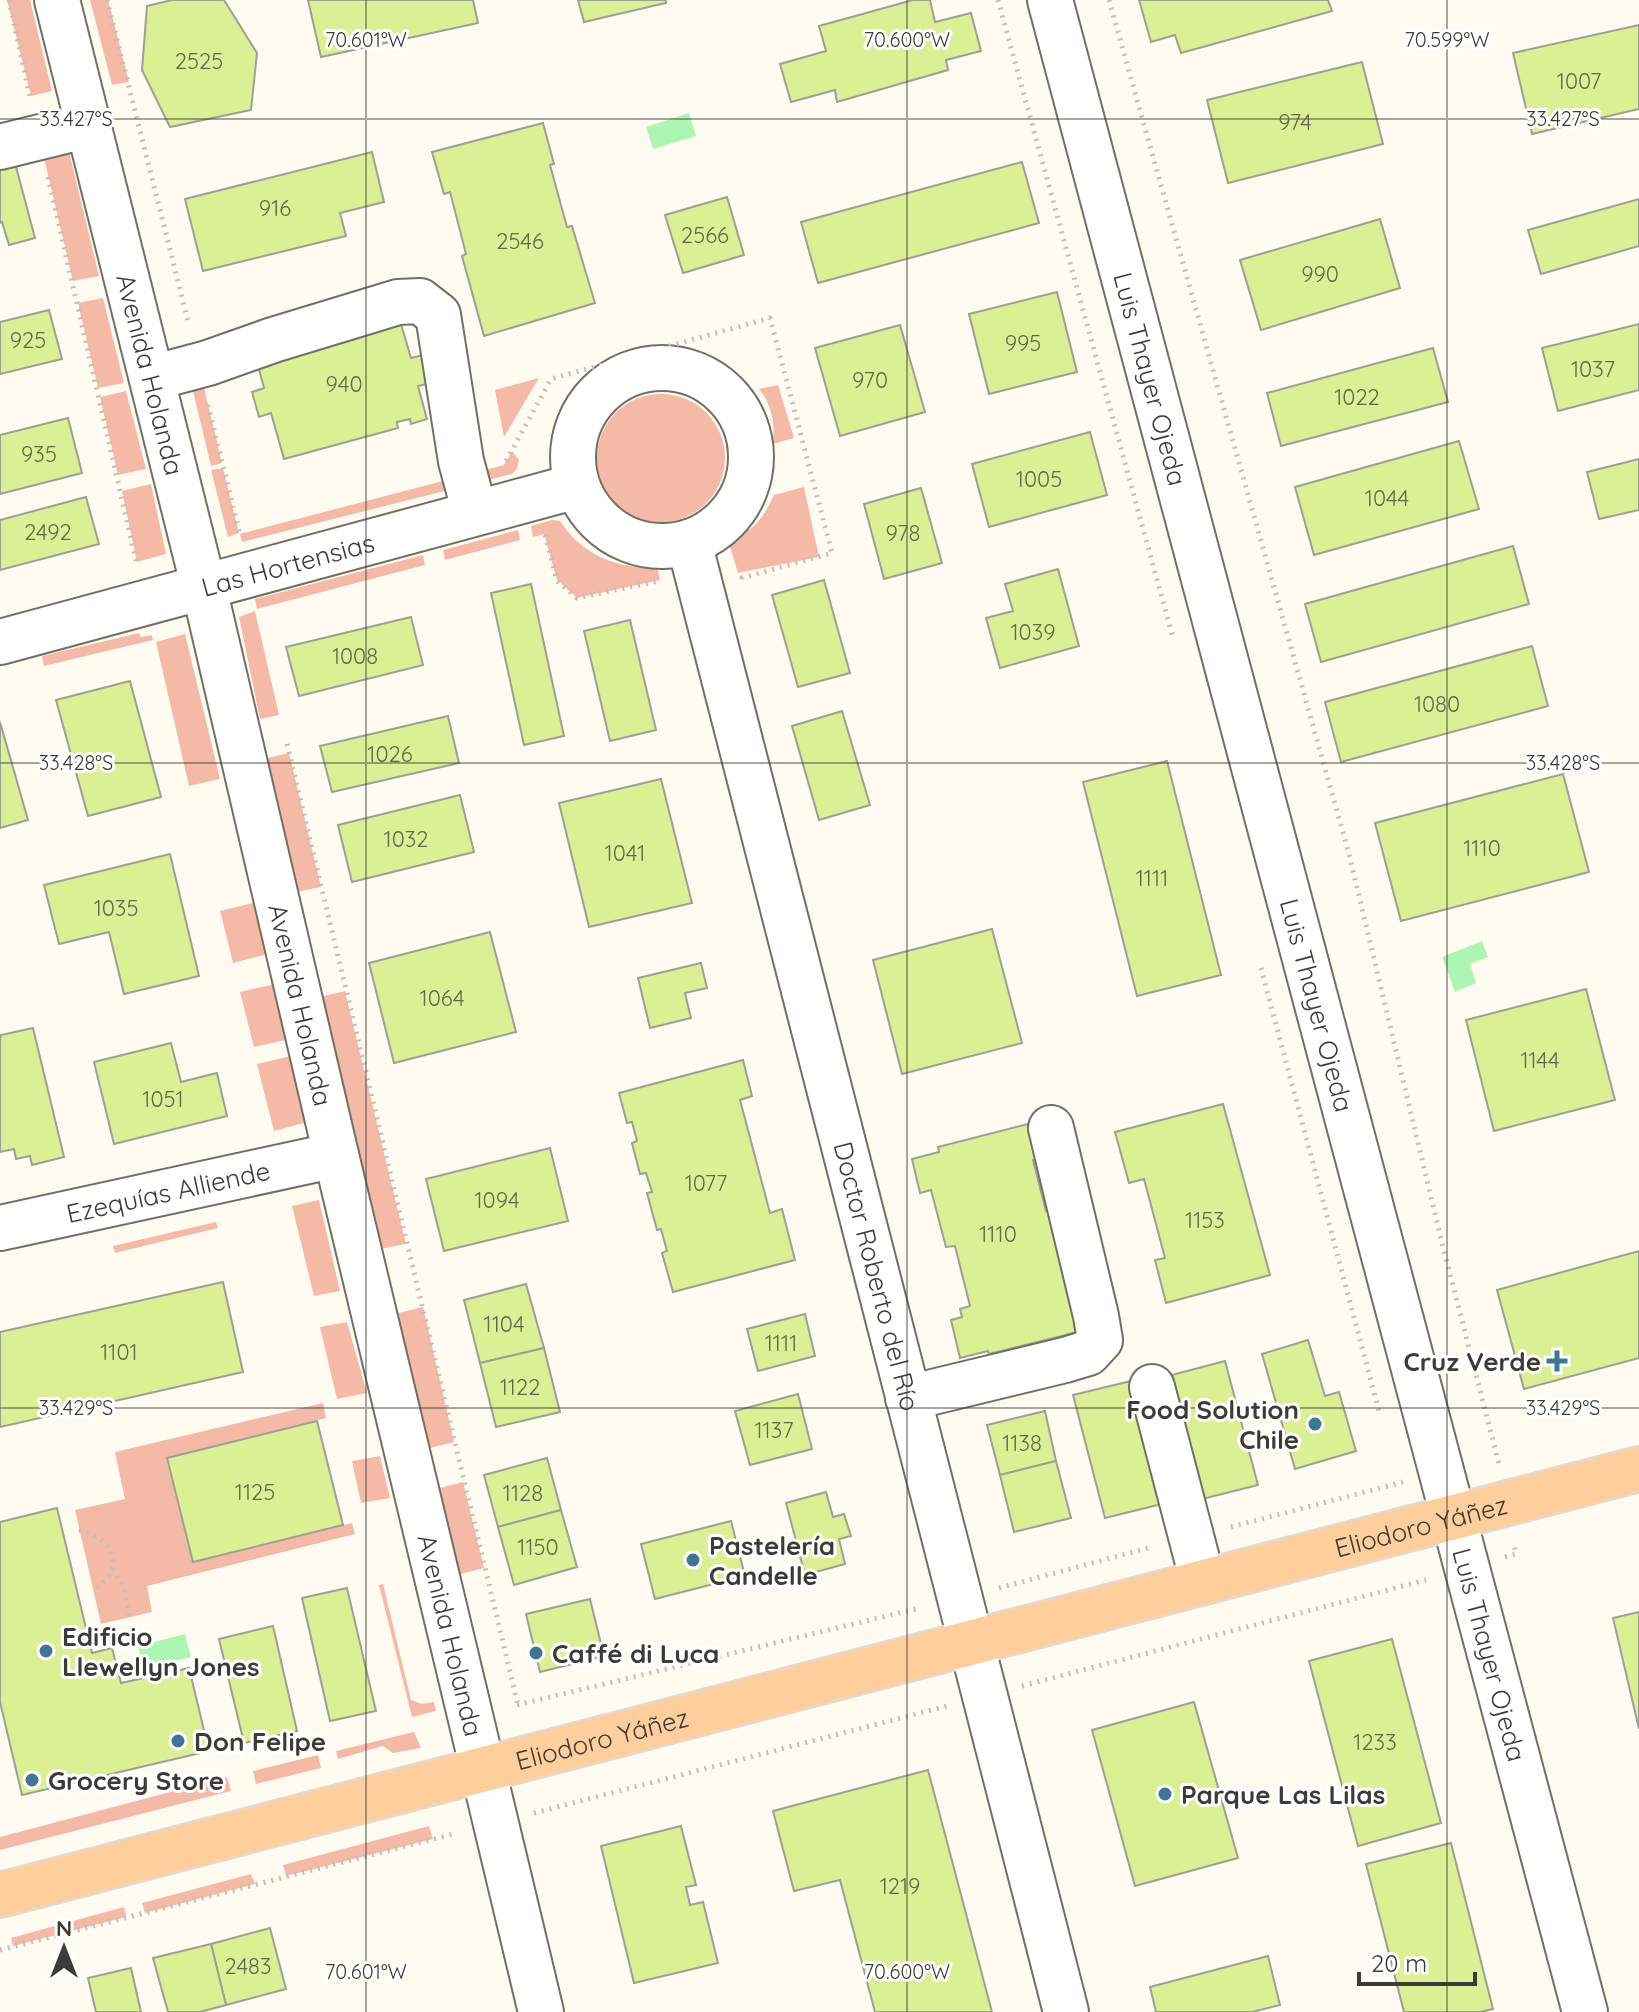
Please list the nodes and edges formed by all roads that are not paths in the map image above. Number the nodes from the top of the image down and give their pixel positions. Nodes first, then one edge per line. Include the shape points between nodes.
1 (57, 0) edge
2 (1050, 0) edge
3 (89, 125) junction
4 (19, 142) edge
5 (152, 378) junction
6 (577, 486) junction
7 (469, 494) junction
8 (689, 542) junction
9 (199, 567) junction
10 (0, 642) edge
11 (1051, 1128) dead end
12 (336, 1155) junction
13 (0, 1228) edge
14 (1152, 1387) dead end
15 (908, 1398) junction
16 (1639, 1469) edge
17 (1438, 1521) junction
18 (1203, 1582) junction
19 (972, 1642) junction
20 (483, 1769) junction
21 (0, 1895) edge
22 (541, 2012) edge
23 (1066, 2012) edge
24 (1585, 2012) edge

1 - 3 street, Avenida Holanda
2 - 17 street, Luis Thayer Ojeda
3 - 4 street
3 - 5 street, Avenida Holanda
5 - 7 street via 398,302 420,301 438,315
5 - 9 street, Avenida Holanda
6 - 7 street, Las Hortensias
6 - 8 street via 610,530 661,547
6 - 8 street via 572,456 577,426 592,400 615,380 643,369 674,368 703,377 727,395 744,420 752,449 750,479 737,507 716,529
7 - 9 street, Las Hortensias
8 - 15 street, Doctor Roberto del Río
9 - 10 street, Las Hortensias
9 - 12 street, Avenida Holanda
11 - 15 street via 1100,1340 1088,1353 1065,1360
12 - 13 street, Ezequías Alliende
12 - 20 street, Avenida Holanda
14 - 18 street
15 - 19 street, Doctor Roberto del Río
16 - 17 main road, Eliodoro Yáñez
17 - 18 main road, Eliodoro Yáñez
17 - 24 street, Luis Thayer Ojeda
18 - 19 main road, Eliodoro Yáñez
19 - 20 main road, Eliodoro Yáñez
19 - 23 street, Doctor Roberto del Río
20 - 21 main road, Eliodoro Yáñez
20 - 22 street, Avenida Holanda

